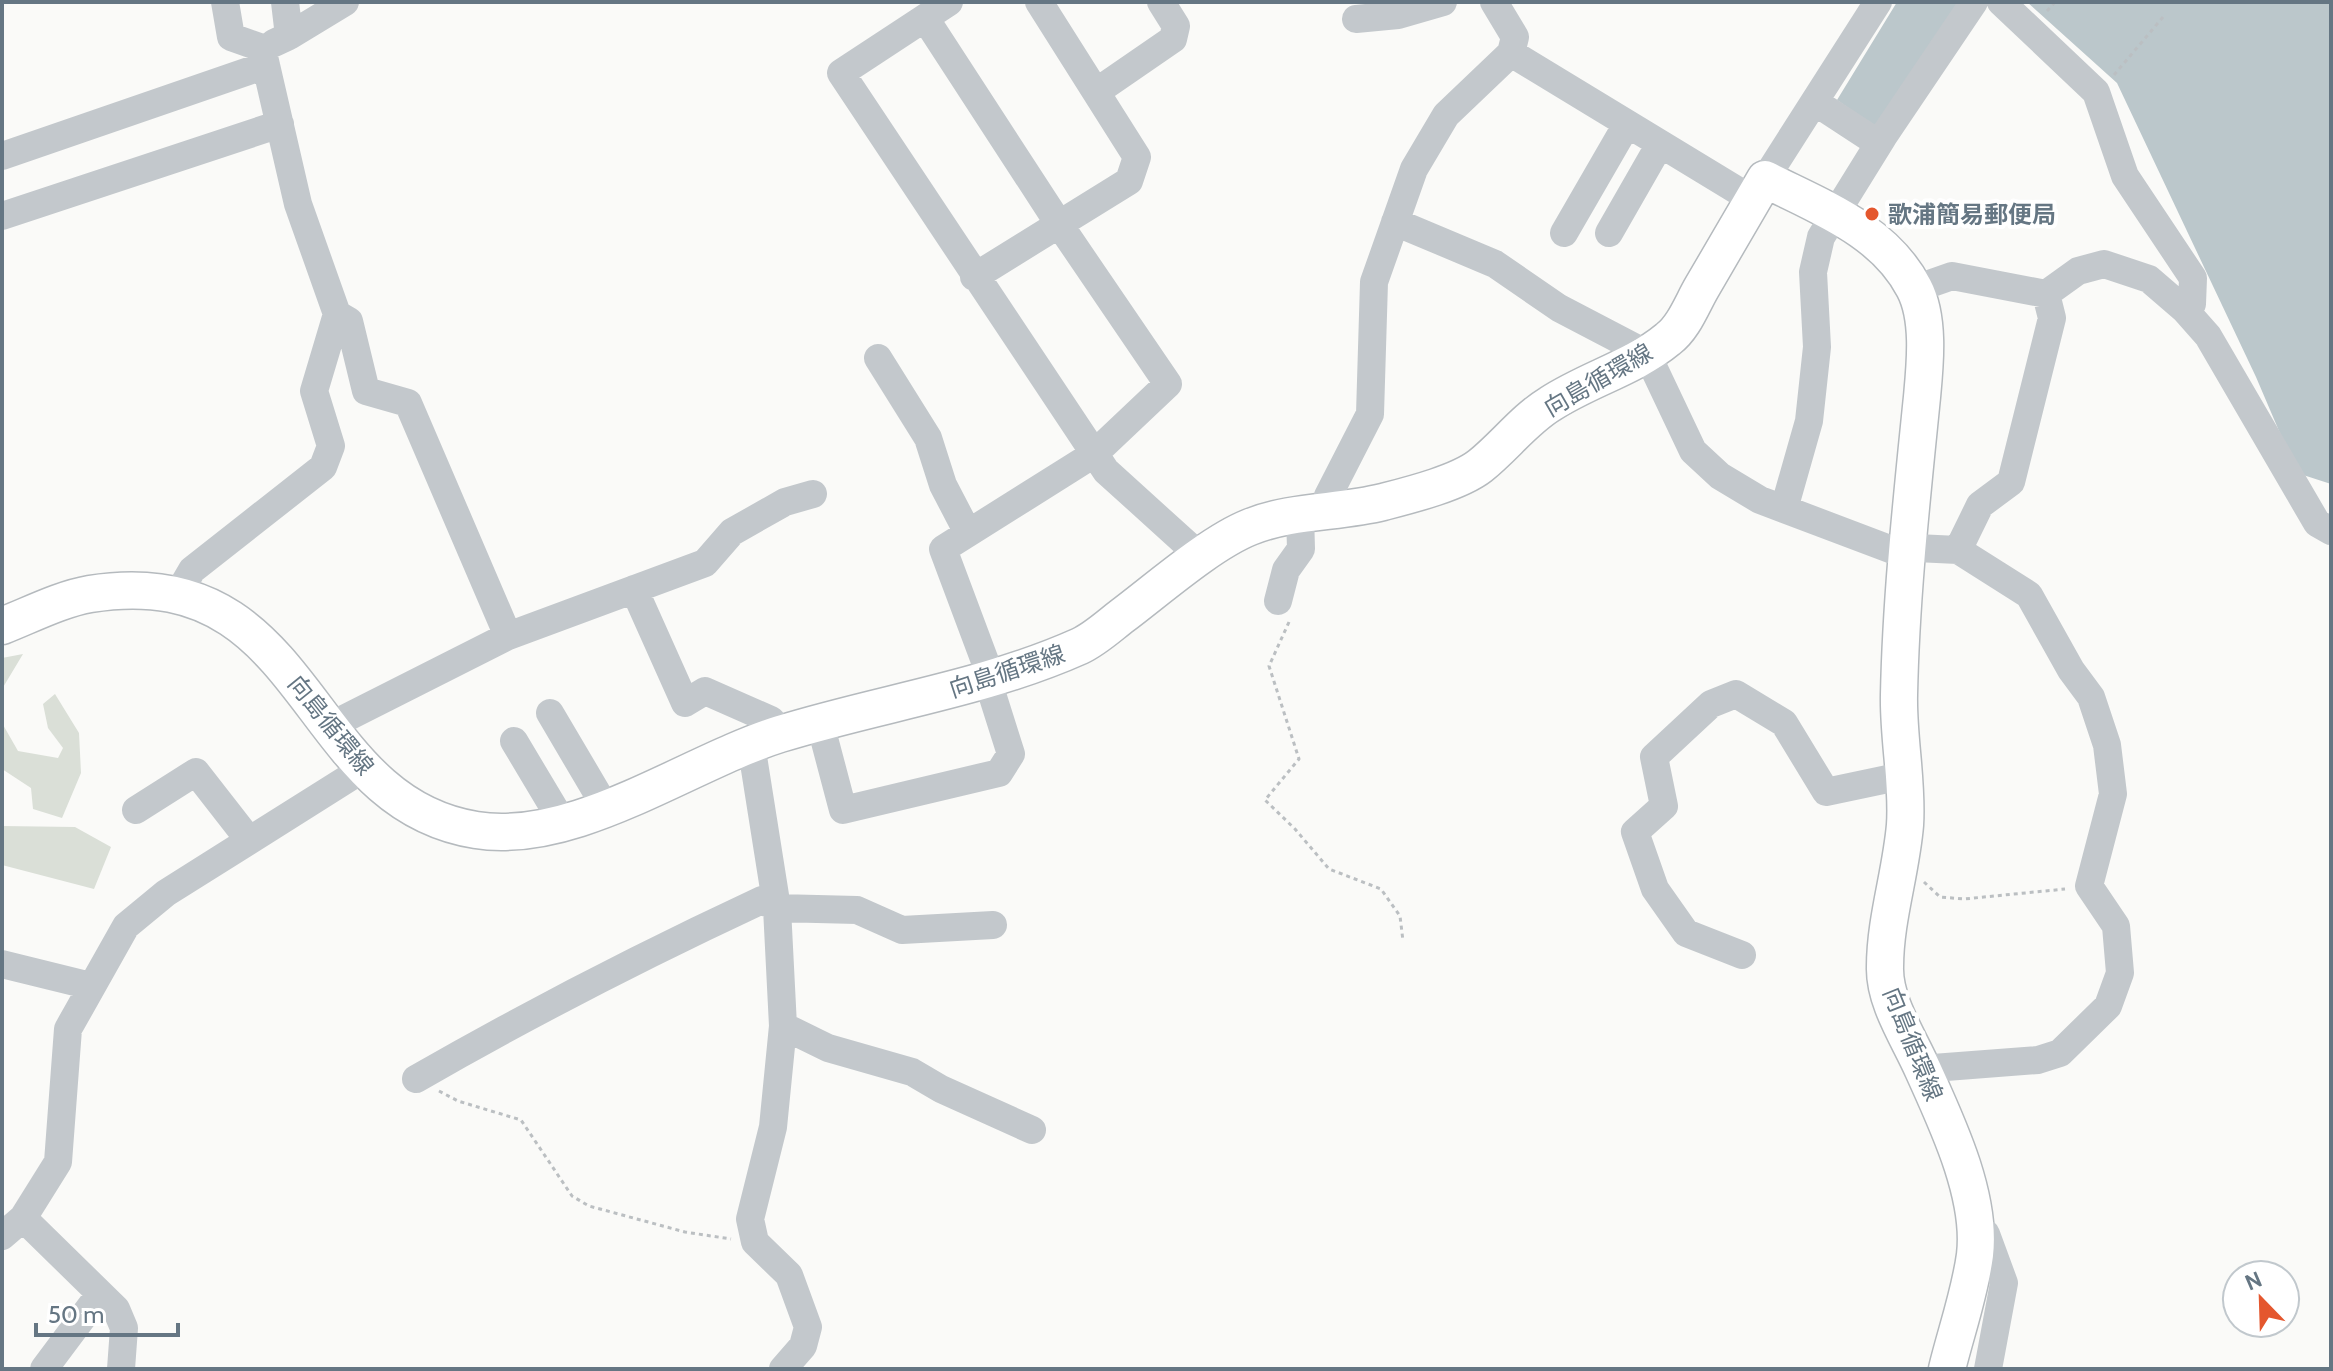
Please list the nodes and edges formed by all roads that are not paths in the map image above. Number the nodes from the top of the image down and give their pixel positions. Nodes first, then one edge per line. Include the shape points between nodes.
1 (225, 2) edge
2 (285, 2) edge
3 (345, 2) edge
4 (949, 2) edge
5 (1039, 2) edge
6 (1161, 2) edge
7 (1443, 2) edge
8 (1494, 2) edge
9 (1878, 2) edge
10 (1974, 2) edge
11 (2001, 2) edge
12 (925, 18) junction
13 (1356, 19) dead end
14 (289, 36) junction
15 (1511, 53) junction
16 (264, 56) junction
17 (1096, 92) junction
18 (1815, 102) junction
19 (280, 124) junction
20 (1627, 124) junction
21 (1883, 137) junction
22 (1660, 144) junction
23 (2, 156) edge
24 (1759, 189) junction
25 (4, 210) edge
26 (1833, 214) junction
27 (1395, 222) junction
28 (1059, 224) junction
29 (1564, 233) dead end
30 (1609, 233) dead end
31 (974, 277) junction
32 (1915, 289) junction
33 (2046, 294) junction
34 (2185, 310) junction
35 (337, 314) junction
36 (1647, 354) junction
37 (878, 358) dead end
38 (1094, 454) junction
39 (813, 494) dead end
40 (1784, 509) junction
41 (1313, 513) junction
42 (2331, 531) edge
43 (968, 533) junction
44 (1907, 549) junction
45 (1958, 550) junction
46 (1201, 557) junction
47 (634, 589) junction
48 (178, 594) junction
49 (1286, 606) road end
50 (2, 626) edge
51 (508, 636) junction
52 (992, 680) junction
53 (550, 713) dead end
54 (820, 723) junction
55 (330, 726) junction
56 (766, 739) junction
57 (514, 741) dead end
58 (363, 769) junction
59 (1902, 776) junction
60 (606, 808) junction
61 (136, 810) dead end
62 (563, 823) junction
63 (249, 840) junction
64 (777, 908) junction
65 (993, 925) dead end
66 (1742, 955) dead end
67 (2, 964) edge
68 (91, 986) junction
69 (783, 1026) junction
70 (1924, 1073) junction
71 (416, 1079) road end
72 (1032, 1130) dead end
73 (23, 1218) junction
74 (1975, 1233) junction
75 (2, 1236) edge
76 (100, 1294) junction
77 (44, 1369) edge
78 (121, 1369) edge
79 (783, 1369) edge
80 (1947, 1369) edge
81 (1988, 1369) edge

1 - 16 street via 231,37
2 - 14 street
3 - 14 street
4 - 12 street
5 - 17 street
6 - 17 street via 1176,26 1173,39
7 - 13 street via 1398,15
8 - 15 street via 1515,37
9 - 18 street
10 - 21 street
11 - 34 street via 2096,92 2125,176 2193,278 2192,304
12 - 28 street
12 - 31 street via 841,73
14 - 16 street
15 - 20 street
15 - 27 street via 1446,115 1414,169
16 - 19 street
16 - 23 street
17 - 28 street via 1137,157 1129,181
18 - 21 street via 1870,138
18 - 24 street
19 - 25 street
19 - 35 street via 298,204
20 - 22 street
20 - 29 street
21 - 26 street
22 - 24 street
22 - 30 street
24 - 26 main road, 向島循環線
24 - 36 main road, 向島循環線 via 1675,334
26 - 32 main road, 向島循環線 via 1885,248
26 - 40 street via 1813,272 1817,347 1809,421
27 - 36 street via 1495,264 1559,308
27 - 41 street via 1374,282 1370,414 1328,496
28 - 31 street
28 - 38 street via 1168,384
31 - 38 street
32 - 33 street via 1952,276
32 - 44 main road, 向島循環線 via 1923,319 1924,374
33 - 34 street via 2078,271 2104,264 2149,279
33 - 45 street via 2052,318 2011,482 1980,505
34 - 42 street via 2208,336 2317,523
35 - 48 street via 314,391 331,446 323,467 192,570
35 - 51 street via 349,321 366,391 408,403
36 - 40 street via 1693,451 1720,476
36 - 41 main road, 向島循環線 via 1547,405 1460,478 1381,503
37 - 43 street via 928,438 943,485
38 - 43 street
38 - 46 street
39 - 47 street via 785,502 732,532 705,563
40 - 44 street via 1895,551
41 - 46 main road, 向島循環線 via 1253,525
41 - 49 street via 1301,549 1286,570
43 - 52 street via 943,549
44 - 45 street
44 - 59 main road, 向島循環線 via 1899,697
45 - 70 street via 2029,595 2091,697 2107,745 2113,794 2089,886 2116,926 2120,973 2108,1006 2060,1053
46 - 52 main road, 向島循環線 via 1085,644
47 - 51 street
47 - 56 street via 685,703 705,691 771,720
48 - 50 main road, 向島循環線 via 131,590 85,595
48 - 55 main road, 向島循環線 via 218,610 257,636
51 - 55 street
52 - 54 main road, 向島循環線
52 - 54 street via 1011,754 999,773 843,810
53 - 60 street
54 - 56 main road, 向島循環線
55 - 58 main road, 向島循環線
56 - 60 main road, 向島循環線
56 - 64 street
57 - 62 street
58 - 62 main road, 向島循環線 via 399,800 445,824 525,832
58 - 63 street
59 - 66 street via 1826,792 1784,723 1736,694 1711,704 1654,757 1664,806 1635,832 1655,889 1686,933
59 - 70 main road, 向島循環線 via 1905,825 1884,970 1891,1001
60 - 62 main road, 向島循環線
61 - 63 street via 196,772
63 - 68 street via 166,893 126,926
64 - 65 street via 857,910 902,930
64 - 69 street
64 - 71 street via 762,900 642,956
67 - 68 street
68 - 73 street via 68,1029 58,1162
69 - 72 street via 828,1048 912,1072
69 - 79 street via 773,1127 750,1219 755,1242 789,1275 808,1327 803,1346
70 - 74 main road, 向島循環線 via 1963,1169
73 - 75 street
73 - 76 street
74 - 80 main road, 向島循環線 via 1975,1255
74 - 81 street via 1986,1234 2004,1283
76 - 77 street
76 - 78 street via 116,1309 124,1328

